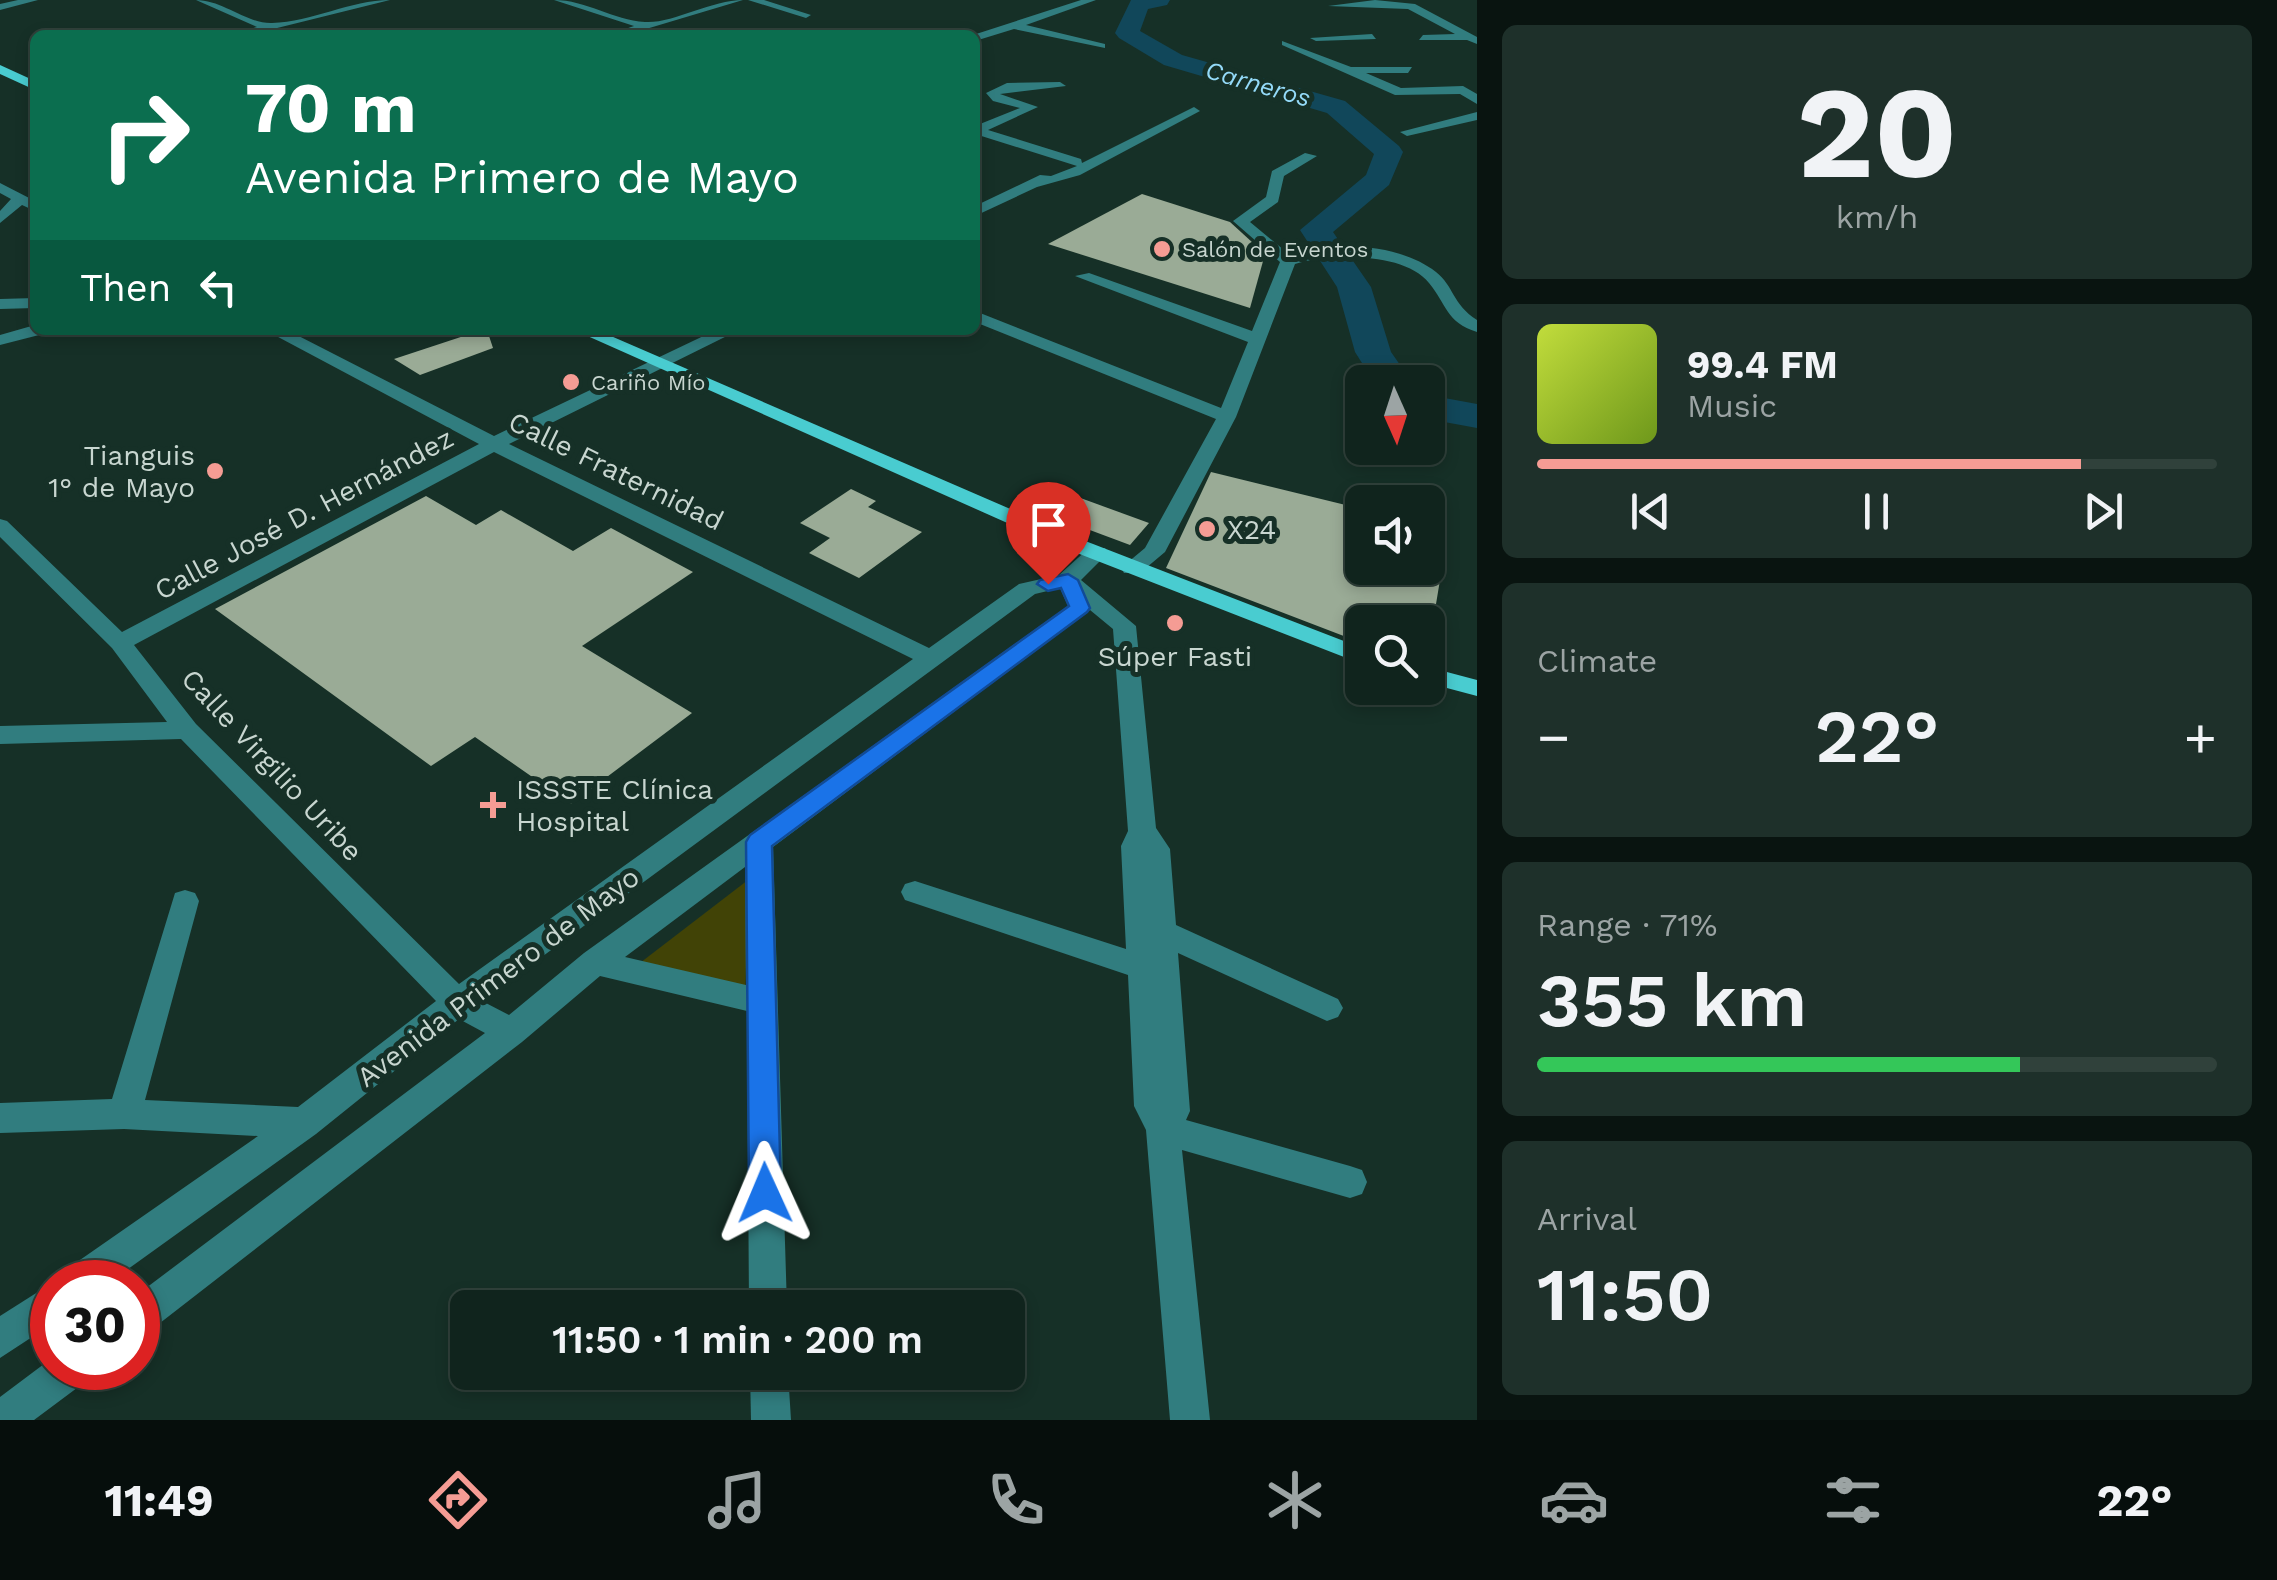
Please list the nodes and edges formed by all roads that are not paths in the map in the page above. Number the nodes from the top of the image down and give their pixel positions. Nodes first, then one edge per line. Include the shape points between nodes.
1 (33, 0) edge
2 (201, 0) edge
3 (384, 0) edge
4 (559, 0) edge
5 (738, 0) edge
6 (753, 0) edge
7 (1091, 0) edge
8 (1386, 1) edge
9 (0, 6) edge
10 (806, 15) dead end
11 (646, 26) junction
12 (1012, 26) junction
13 (267, 28) junction
14 (258, 30) edge
15 (272, 30) edge
16 (632, 30) edge
17 (658, 30) edge
18 (980, 36) edge
19 (1316, 38) dead end
20 (1423, 38) dead end
21 (1475, 38) edge
22 (1286, 43) dead end
23 (1101, 46) dead end
24 (0, 69) edge
25 (1408, 69) dead end
26 (1350, 70) junction
27 (30, 83) edge
28 (1060, 86) dead end
29 (1477, 100) edge
30 (1194, 110) dead end
31 (1437, 114) dead end
32 (1477, 116) edge
33 (1454, 123) junction
34 (980, 128) edge
35 (980, 132) edge
36 (1407, 132) dead end
37 (1310, 156) dead end
38 (1032, 184) junction
39 (0, 186) edge
40 (20, 199) junction
41 (1013, 204) dead end
42 (30, 205) edge
43 (980, 210) edge
44 (0, 220) edge
45 (980, 220) edge
46 (1296, 258) junction
47 (1083, 276) dead end
48 (30, 303) edge
49 (0, 304) edge
50 (980, 318) edge
51 (1477, 327) edge
52 (30, 332) edge
53 (284, 335) edge
54 (593, 335) edge
55 (720, 335) edge
56 (1258, 339) junction
57 (0, 340) edge
58 (660, 364) junction
59 (1227, 417) junction
60 (494, 444) junction
61 (0, 525) edge
62 (1097, 553) junction
63 (1132, 568) junction
64 (1068, 580) junction
65 (120, 643) junction
66 (1345, 649) edge
67 (934, 660) junction
68 (1445, 680) edge
69 (1477, 688) edge
70 (187, 730) junction
71 (0, 734) edge
72 (1142, 832) junction
73 (759, 842) junction
74 (914, 892) dead end
75 (185, 902) dead end
76 (1164, 933) junction
77 (595, 962) junction
78 (1142, 966) junction
79 (760, 1001) junction
80 (458, 1002) junction
81 (1327, 1008) dead end
82 (511, 1032) junction
83 (124, 1114) junction
84 (0, 1118) edge
85 (304, 1123) junction
86 (1164, 1128) junction
87 (1350, 1182) dead end
88 (111, 1260) edge
89 (768, 1290) edge
90 (160, 1300) edge
91 (30, 1318) edge
92 (0, 1339) edge
93 (42, 1390) edge
94 (770, 1390) edge
95 (2, 1420) edge
96 (771, 1420) edge
97 (1190, 1420) edge

1 - 9 street
2 - 13 street
3 - 13 street
4 - 11 street
5 - 11 street
6 - 10 street
7 - 12 street
8 - 19 street via 1333,6 1372,37
8 - 21 street
11 - 16 street
11 - 17 street
12 - 18 street
12 - 23 street
13 - 14 street
13 - 15 street
20 - 21 street
22 - 26 street
24 - 27 main road
25 - 26 street
26 - 29 street via 1400,92 1463,90
28 - 34 street via 992,92 1032,107
30 - 38 street via 1094,164
31 - 33 street
32 - 33 street
33 - 36 street
35 - 38 street via 1076,162
37 - 46 street via 1277,174 1274,200 1240,221
38 - 43 street
39 - 40 street
40 - 42 street
40 - 44 street
41 - 45 street
46 - 51 street via 1355,245 1429,274 1448,306
46 - 56 street
47 - 56 street
48 - 49 street
50 - 59 street
52 - 57 street
53 - 60 street, Calle Fraternidad
54 - 58 main road
55 - 58 street, Calle José D. Hernández
56 - 59 street
58 - 60 street, Calle José D. Hernández
58 - 62 main road
59 - 63 street via 1154,552
60 - 65 street, Calle José D. Hernández
60 - 67 street, Calle Fraternidad
61 - 65 street, Calle Virgilio Uribe
62 - 63 main road
62 - 64 street, Avenida Primero de Mayo
63 - 66 main road
64 - 67 street, Avenida Primero de Mayo via 1028,589
64 - 72 street via 1124,626
64 - 73 street, Avenida Primero de Mayo via 1080,608
65 - 70 street, Calle Virgilio Uribe
67 - 80 street, Avenida Primero de Mayo
68 - 69 main road
70 - 71 street
70 - 80 street, Calle Virgilio Uribe
72 - 76 street via 1156,849
72 - 78 street via 1134,846
73 - 77 street, Avenida Primero de Mayo
73 - 79 street
74 - 78 street
75 - 83 street
76 - 81 street
76 - 86 street via 1173,1111
77 - 79 street
77 - 82 street, Avenida Primero de Mayo
78 - 86 street via 1151,1106
79 - 89 street
80 - 82 street, Calle Virgilio Uribe
80 - 85 street, Avenida Primero de Mayo
82 - 90 street, Avenida Primero de Mayo
83 - 84 street
83 - 85 street
85 - 88 street, Avenida Primero de Mayo
86 - 87 street
86 - 97 street
91 - 92 street
93 - 95 street
94 - 96 street

